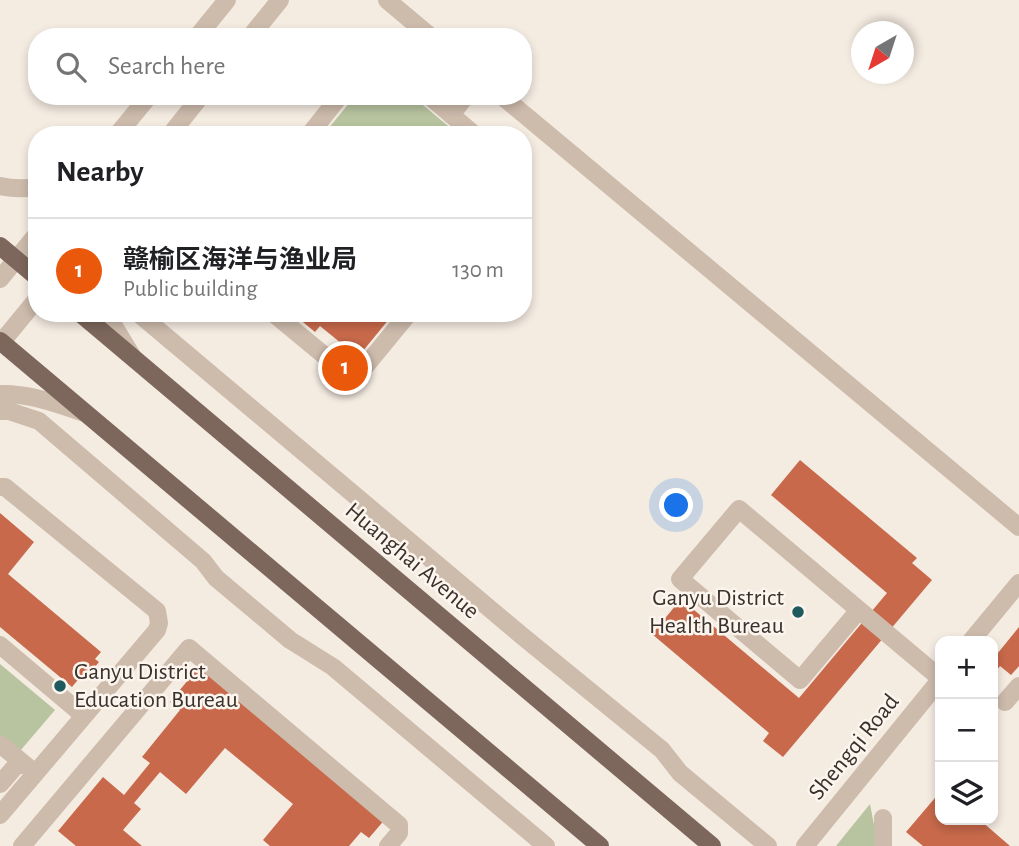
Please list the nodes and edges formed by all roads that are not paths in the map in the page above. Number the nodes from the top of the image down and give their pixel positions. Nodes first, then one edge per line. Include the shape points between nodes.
1 (227, 0) edge
2 (280, 0) edge
3 (387, 0) edge
4 (204, 28) edge
5 (257, 28) edge
6 (420, 28) edge
7 (142, 105) edge
8 (194, 105) edge
9 (333, 105) edge
10 (439, 105) edge
11 (459, 105) edge
12 (513, 105) edge
13 (451, 115) junction
14 (132, 117) junction
15 (122, 126) edge
16 (124, 126) edge
17 (177, 126) edge
18 (316, 126) edge
19 (464, 126) edge
20 (0, 186) edge
21 (28, 188) edge
22 (28, 245) edge
23 (0, 246) edge
24 (16, 259) junction
25 (28, 269) edge
26 (0, 279) edge
27 (28, 309) edge
28 (91, 322) edge
29 (111, 322) edge
30 (149, 322) edge
31 (284, 322) edge
32 (402, 322) edge
33 (0, 342) edge
34 (134, 359) junction
35 (0, 394) edge
36 (0, 411) edge
37 (87, 414) junction
38 (0, 487) edge
39 (1019, 527) edge
40 (1019, 583) edge
41 (859, 610) junction
42 (975, 636) edge
43 (0, 645) edge
44 (935, 675) edge
45 (935, 685) edge
46 (1019, 686) edge
47 (1004, 702) dead end
48 (84, 716) junction
49 (0, 744) edge
50 (20, 761) junction
51 (35, 773) junction
52 (0, 784) edge
53 (0, 815) edge
54 (883, 818) dead end
55 (24, 845) edge
56 (388, 846) edge
57 (546, 846) edge
58 (600, 846) edge
59 (712, 846) edge
60 (768, 846) edge
61 (805, 846) edge
62 (883, 846) edge

1 - 4 street
2 - 5 street
3 - 6 street
7 - 14 street
8 - 17 street
9 - 18 street
10 - 13 street
11 - 13 street
12 - 39 street
13 - 19 street
14 - 15 street
14 - 16 street
20 - 21 street
22 - 24 street
23 - 24 main road
24 - 25 main road
24 - 26 street
27 - 33 street
28 - 34 main road, Huanghai Avenue
29 - 34 street
30 - 60 street via 662,750 680,773
31 - 32 street via 354,380
33 - 37 main road
34 - 59 main road, Huanghai Avenue
35 - 37 street via 42,399
36 - 57 street via 39,421 203,561 216,579 290,640 333,667
37 - 58 main road
38 - 48 street via 157,611 157,630
40 - 42 street
41 - 41 street via 800,680 680,579 739,509
41 - 44 street
43 - 48 street
45 - 61 street, Shengqi Road
46 - 47 street
48 - 51 street
49 - 50 street
50 - 51 street
50 - 52 street
51 - 53 street
54 - 62 street
55 - 56 street via 189,648 399,825 399,833

